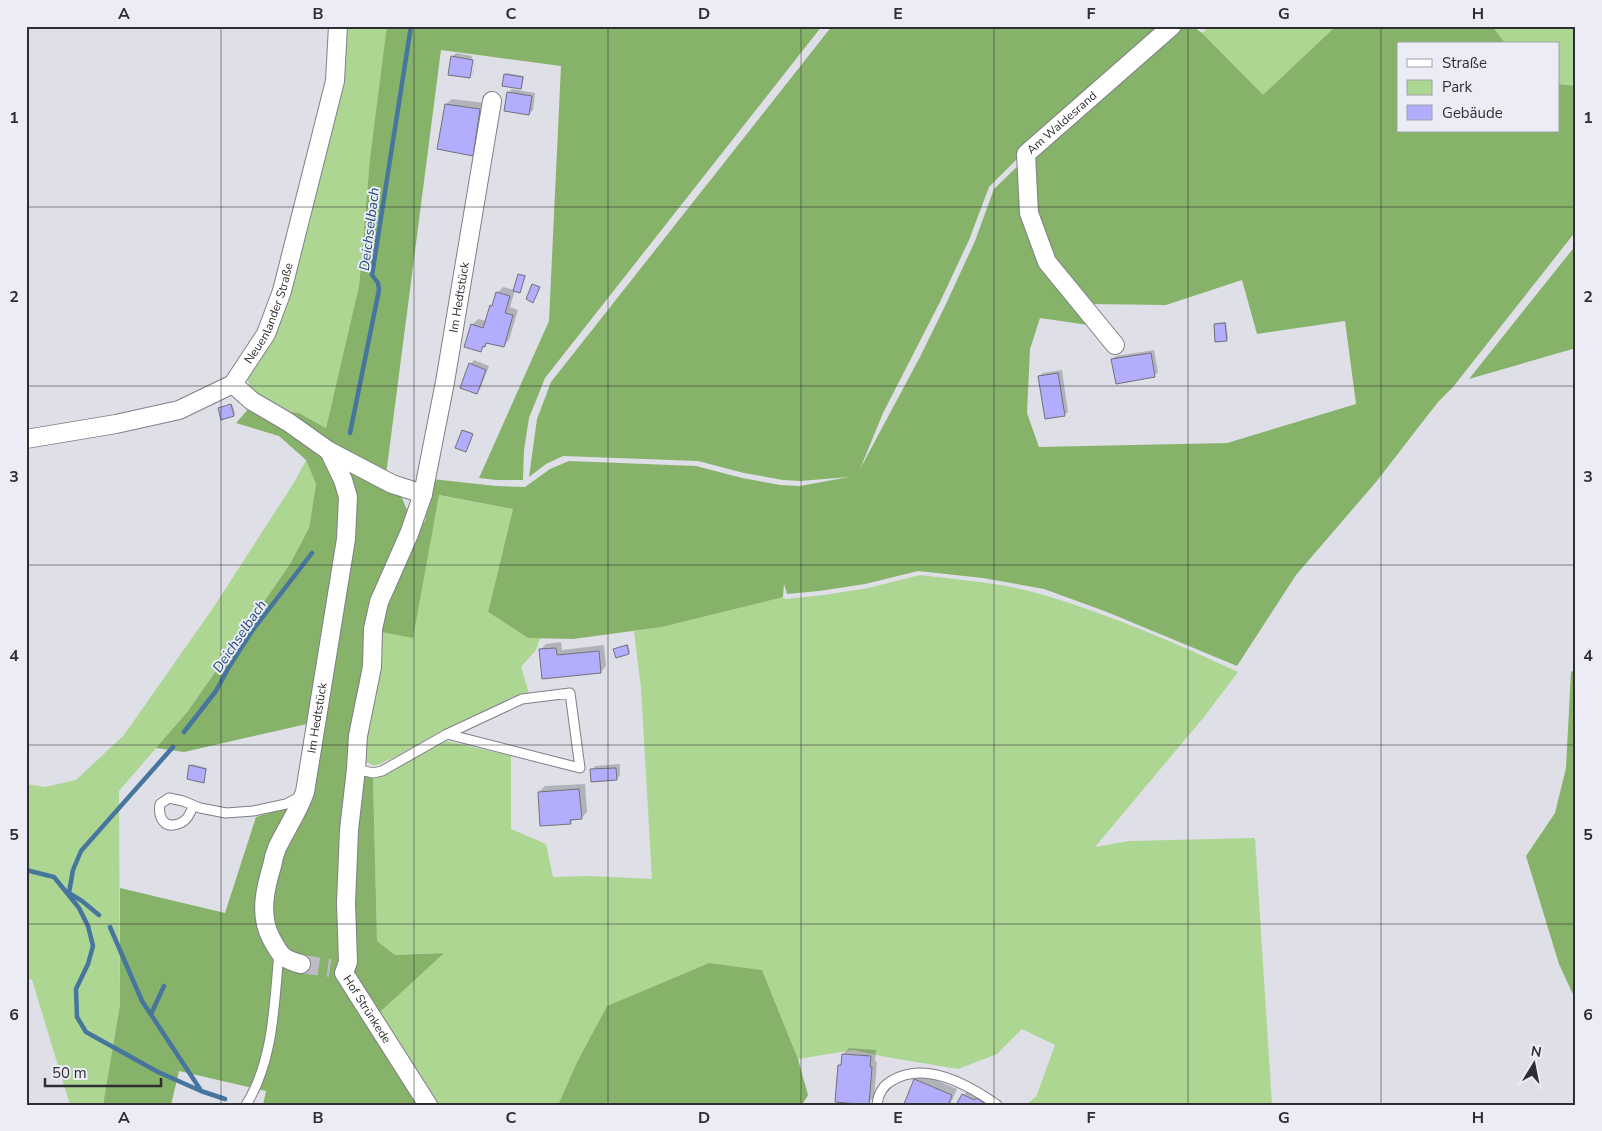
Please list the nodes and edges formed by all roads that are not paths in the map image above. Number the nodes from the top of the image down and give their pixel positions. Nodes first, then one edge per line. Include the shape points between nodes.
1 (338, 26) edge
2 (1172, 26) edge
3 (492, 101) dead end
4 (1115, 345) dead end
5 (233, 384) junction
6 (26, 439) edge
7 (329, 451) junction
8 (423, 494) junction
9 (448, 734) junction
10 (356, 769) junction
11 (305, 792) junction
12 (193, 805) dead end
13 (346, 903) joint
14 (279, 953) junction
15 (301, 964) tunnel mouth
16 (246, 1105) edge
17 (428, 1105) edge
18 (877, 1105) edge
19 (997, 1105) edge

1 - 5 street, Neuenlander Straße via 335,81 282,291 266,334
2 - 4 street, Am Waldesrand via 1026,154 1029,213 1047,262
3 - 8 street, Im Hedtstück
5 - 6 street via 179,410
5 - 7 street, Im Hedtstück
7 - 8 street, Im Hedtstück via 392,484
7 - 11 street, Im Hedtstück via 348,497 346,539
8 - 10 street, Im Hedtstück via 379,602 373,628 372,667 358,736
9 - 9 lane via 522,700 570,693 580,768
9 - 10 lane via 382,771 373,773
10 - 13 street, Im Hedtstück
11 - 12 lane via 286,804 253,811 226,813
11 - 14 street, Im Hedtstück via 276,849 265,891 264,916 268,933
13 - 17 street, Hof Strünkede via 348,962 337,970
14 - 15 street via 287,960
14 - 16 lane via 270,1038 255,1090
18 - 19 lane via 878,1096 887,1083 901,1075 922,1072 950,1079 979,1092

